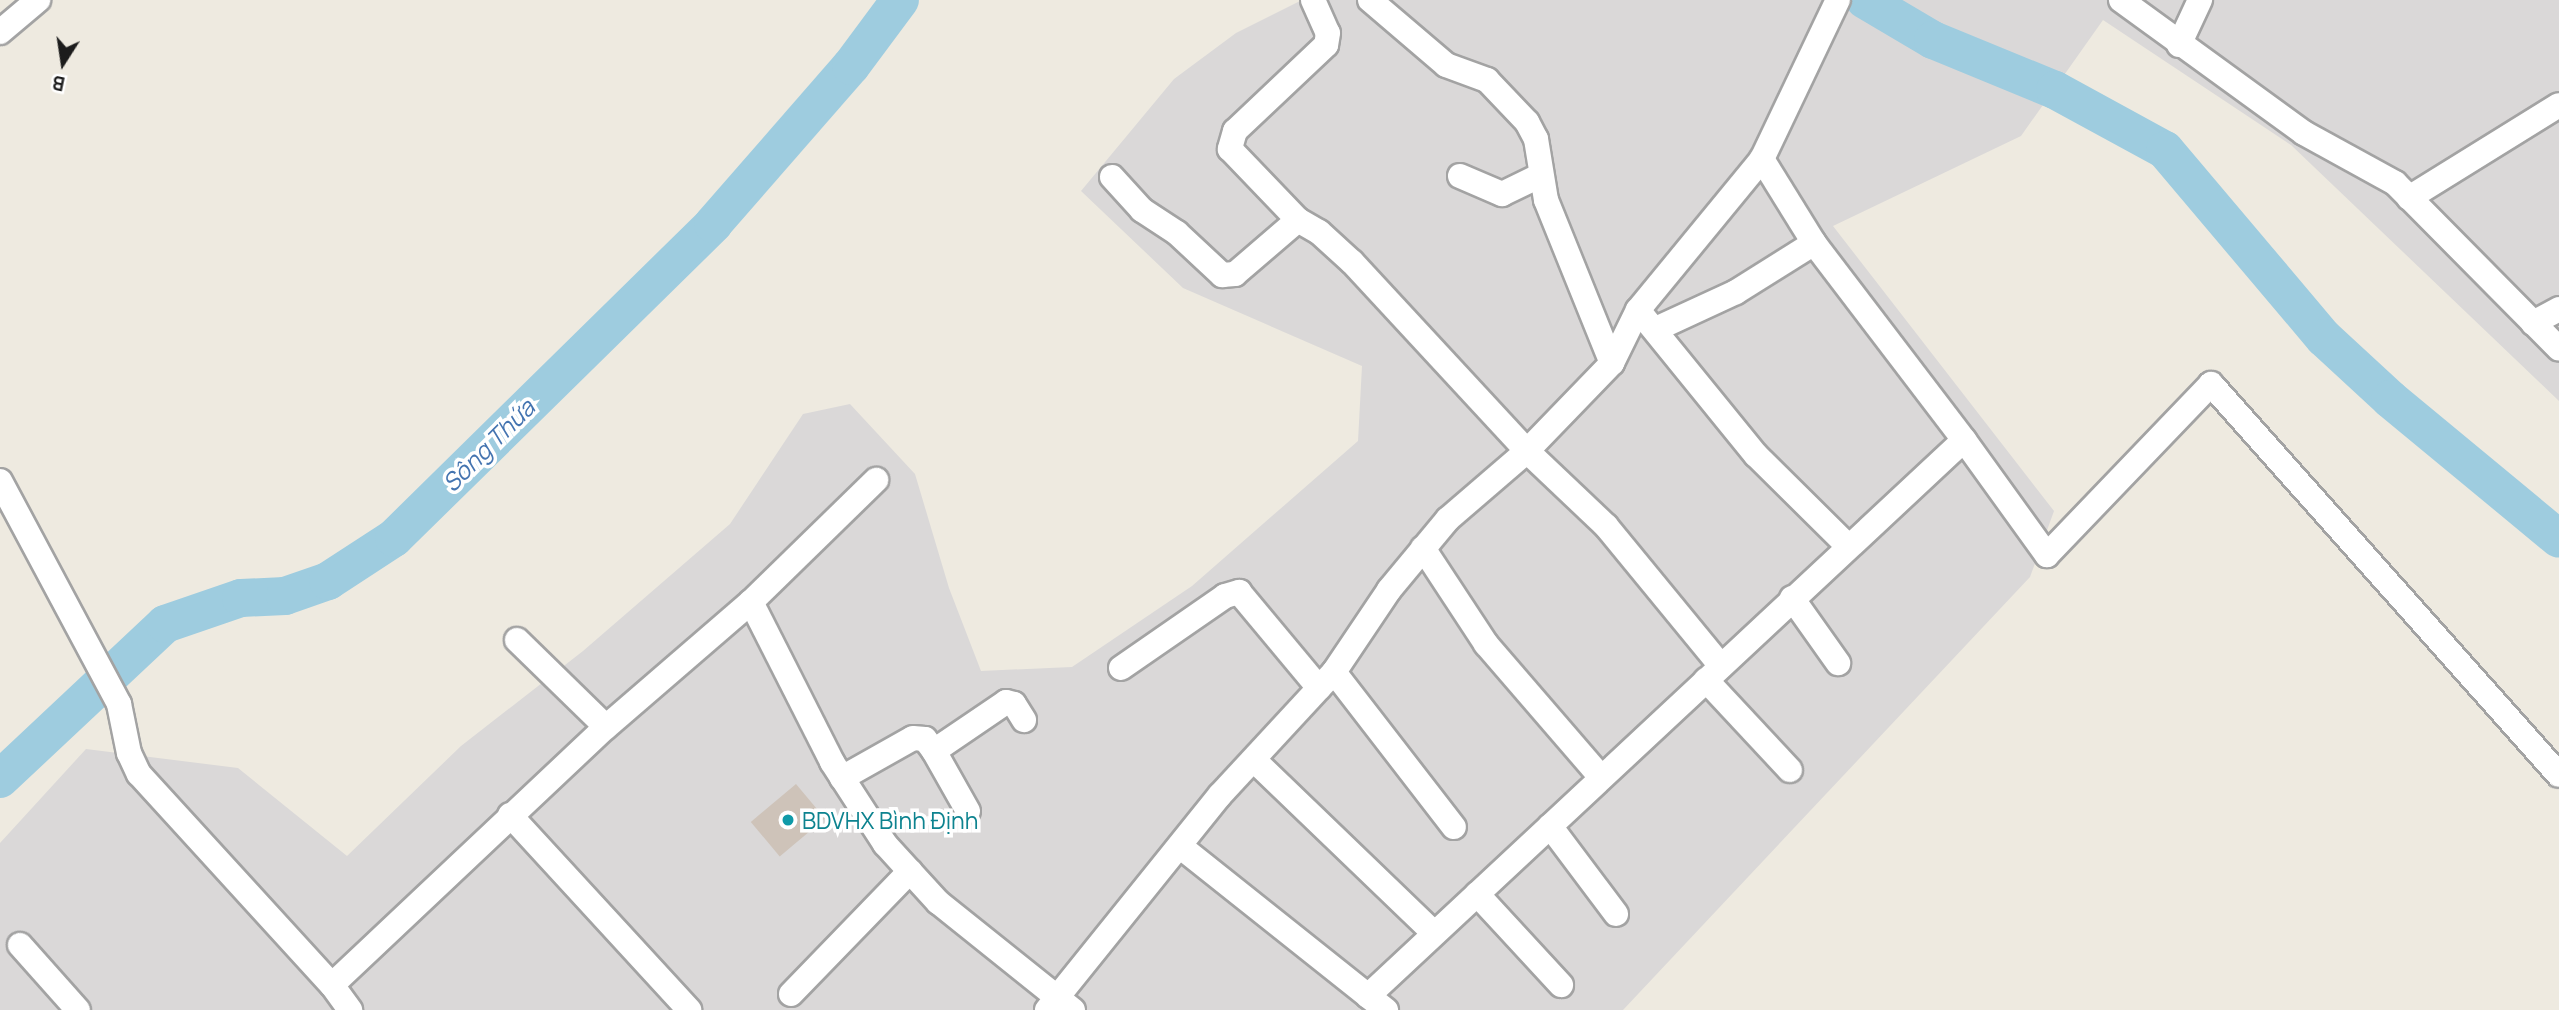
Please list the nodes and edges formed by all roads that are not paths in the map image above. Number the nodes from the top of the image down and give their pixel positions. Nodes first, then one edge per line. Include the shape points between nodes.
1 (38, 0) edge
2 (1313, 0) edge
3 (1370, 0) edge
4 (2121, 0) edge
5 (2200, 0) edge
6 (1836, 2) edge
7 (0, 32) edge
8 (2179, 46) junction
9 (2559, 105) edge
10 (1762, 159) junction
11 (1460, 176) dead end
12 (1539, 176) junction
13 (1112, 177) dead end
14 (2409, 198) junction
15 (1298, 220) junction
16 (1814, 243) junction
17 (2559, 309) edge
18 (1639, 310) junction
19 (2533, 323) junction
20 (1656, 329) junction
21 (2559, 349) edge
22 (1612, 363) junction
23 (1964, 440) junction
24 (1527, 451) junction
25 (876, 480) dead end
26 (0, 481) edge
27 (1848, 546) junction
28 (1423, 548) junction
29 (1793, 598) junction
30 (751, 602) junction
31 (517, 640) dead end
32 (1838, 663) dead end
33 (1121, 668) dead end
34 (1713, 673) junction
35 (1326, 680) junction
36 (1024, 720) dead end
37 (606, 727) junction
38 (934, 751) junction
39 (1255, 761) junction
40 (1790, 770) dead end
41 (2559, 775) edge
42 (1601, 777) junction
43 (842, 778) junction
44 (968, 811) dead end
45 (510, 815) junction
46 (1550, 826) junction
47 (1454, 827) dead end
48 (1181, 847) junction
49 (910, 871) junction
50 (1476, 894) junction
51 (1616, 914) dead end
52 (1434, 933) junction
53 (20, 945) dead end
54 (332, 985) junction
55 (1561, 985) dead end
56 (791, 994) dead end
57 (1377, 1003) edge
58 (1059, 1006) edge
59 (78, 1010) edge
60 (350, 1010) edge
61 (689, 1010) edge

1 - 7 street
2 - 15 street via 1328,33 1326,45 1235,131 1228,144
3 - 12 street via 1447,65 1478,74 1504,97 1536,139
4 - 8 street
5 - 8 street
6 - 10 street
8 - 14 street via 2340,156 2395,183
9 - 14 street
10 - 16 street
10 - 18 street
11 - 12 street via 1502,194
12 - 22 street
13 - 15 street via 1142,210 1177,233 1222,275 1235,274
14 - 19 street
15 - 24 street via 1352,262
16 - 20 street via 1736,292
16 - 23 street
17 - 19 street
18 - 20 street
18 - 22 street
19 - 21 street
20 - 27 street via 1756,455
22 - 24 street
23 - 27 street
23 - 41 street via 2047,555 2211,384
24 - 28 street via 1459,506
24 - 34 street via 1606,526
25 - 30 street
26 - 54 street via 119,704 128,753 139,774
27 - 29 street
28 - 35 street
28 - 42 street via 1486,644
29 - 32 street
29 - 34 street
30 - 37 street
30 - 43 street
31 - 37 street
33 - 35 street via 1225,596 1238,592
34 - 40 street
34 - 42 street
35 - 39 street
35 - 47 street
36 - 38 street via 1014,704 1006,702
37 - 45 street
38 - 43 street via 925,739 913,738
38 - 44 street
39 - 48 street via 1220,795
39 - 52 street
42 - 46 street
43 - 49 street via 885,844
45 - 54 street
45 - 61 street
46 - 50 street
46 - 51 street
48 - 57 street
48 - 58 street
49 - 56 street
49 - 58 street via 938,902
50 - 52 street
50 - 55 street
52 - 57 street
53 - 59 street
54 - 60 street

